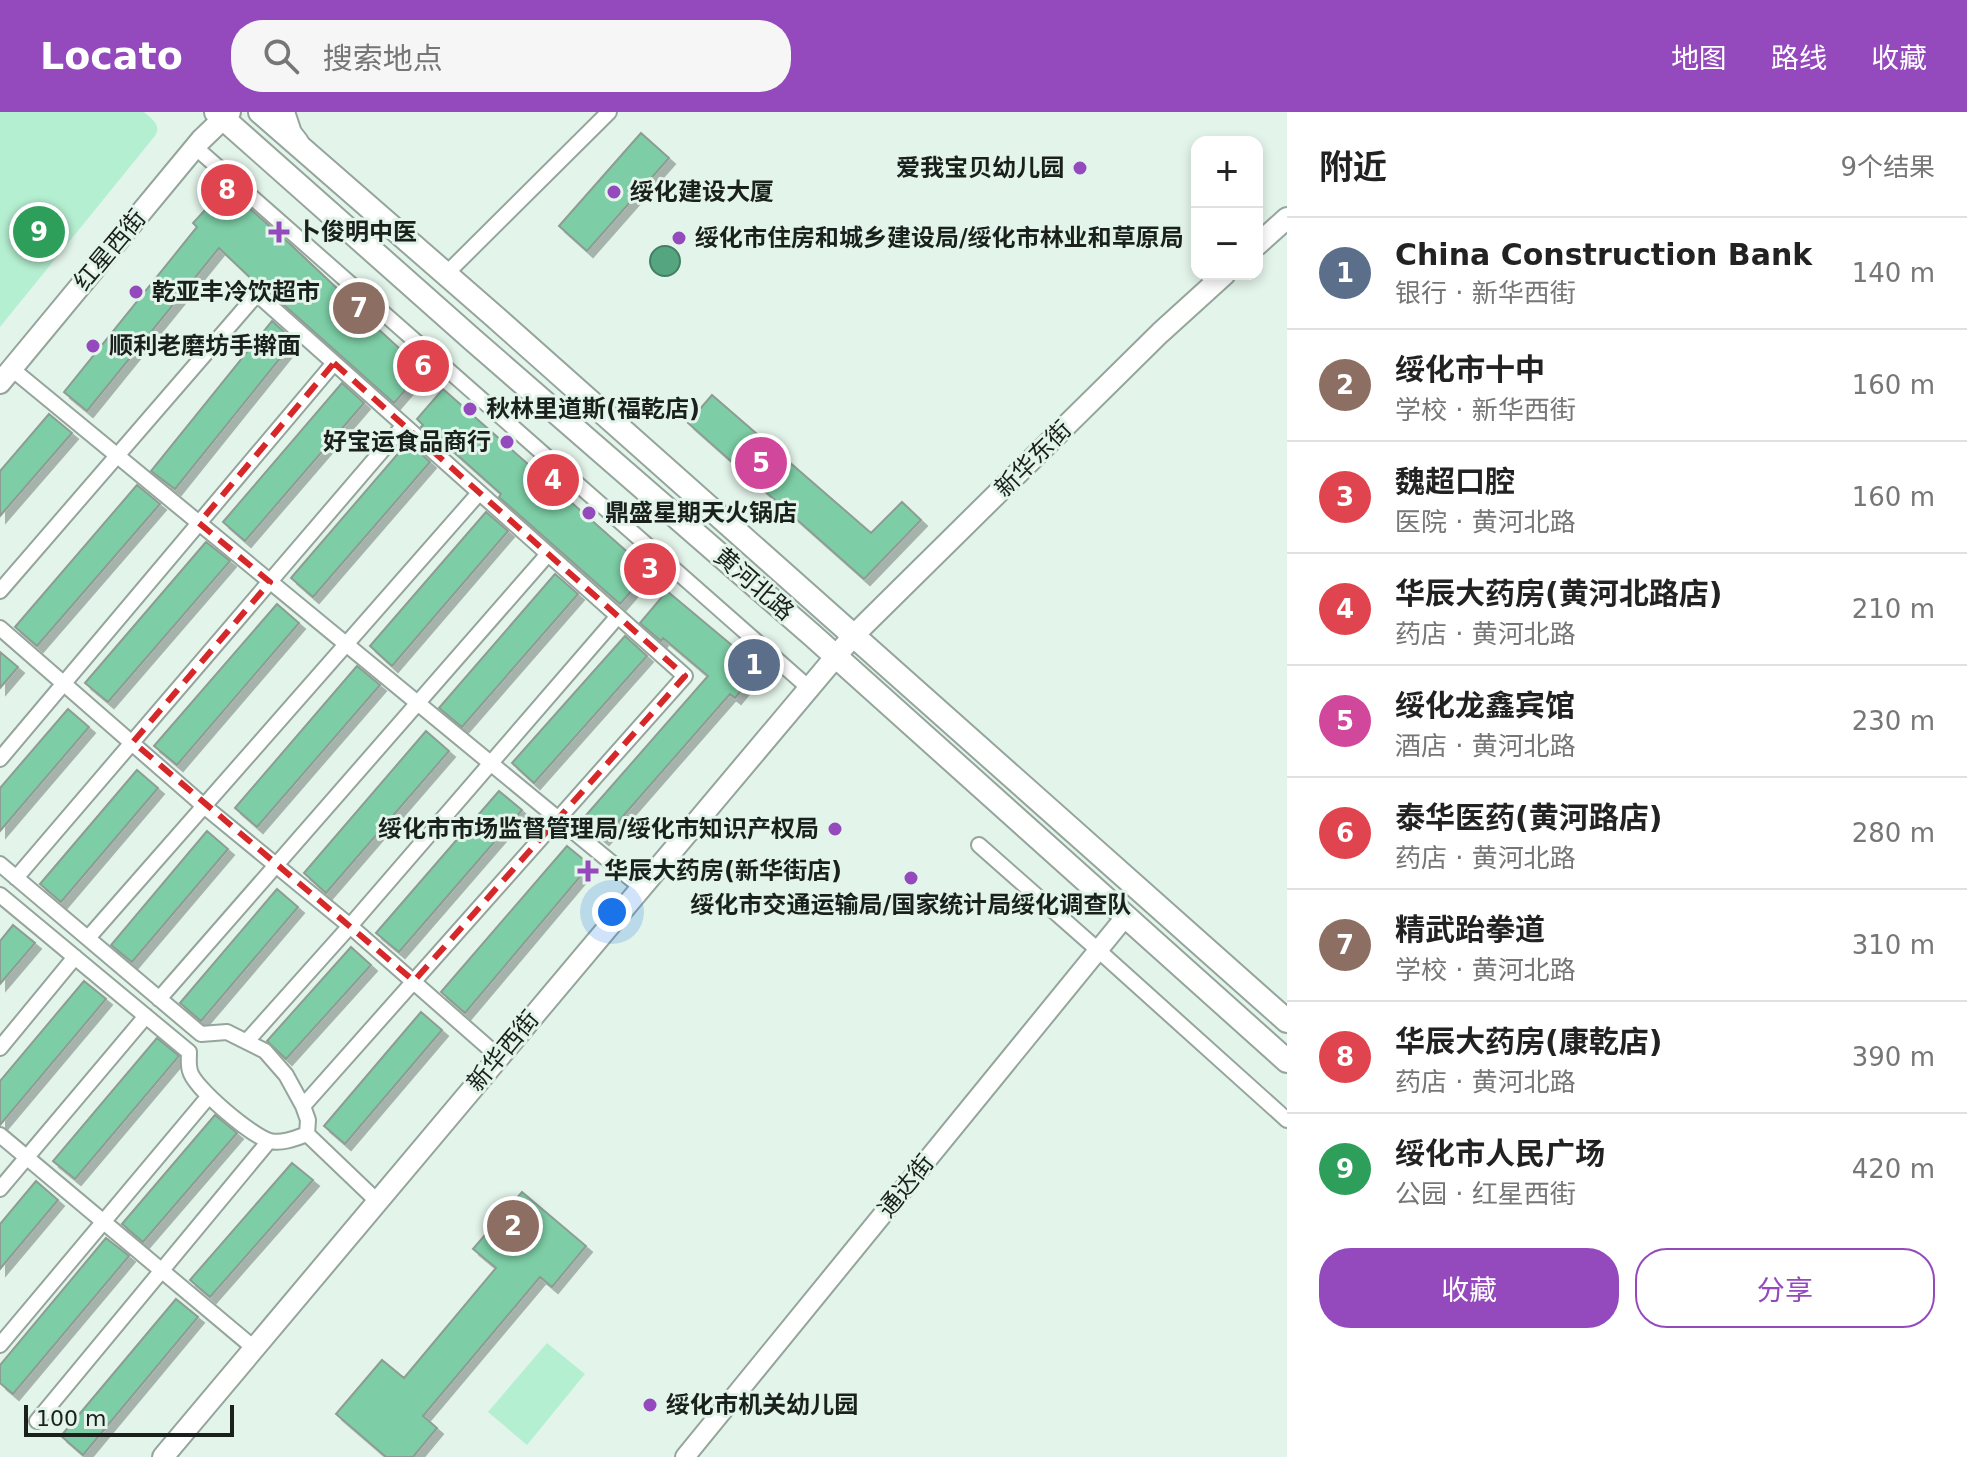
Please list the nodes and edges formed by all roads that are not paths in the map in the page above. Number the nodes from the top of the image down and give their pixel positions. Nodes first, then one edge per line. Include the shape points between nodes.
1 (260, 112) edge
2 (284, 112) edge
3 (609, 112) edge
4 (223, 114) edge
5 (195, 147) junction
6 (302, 149) junction
7 (1287, 218) edge
8 (1263, 240) edge
9 (446, 274) junction
10 (1218, 280) edge
11 (334, 363) junction
12 (6, 376) edge
13 (404, 425) junction
14 (118, 456) junction
15 (479, 493) junction
16 (199, 523) junction
17 (548, 554) junction
18 (270, 582) junction
19 (0, 591) edge
20 (618, 616) junction
21 (0, 628) edge
22 (346, 644) junction
23 (844, 647) junction
24 (64, 684) junction
25 (809, 688) junction
26 (418, 703) junction
27 (133, 742) junction
28 (0, 759) edge
29 (490, 763) junction
30 (204, 806) junction
31 (558, 819) junction
32 (979, 845) dead end
33 (0, 864) edge
34 (277, 865) junction
35 (16, 878) junction
36 (641, 887) junction
37 (1, 898) edge
38 (1126, 916) junction
39 (350, 926) junction
40 (88, 938) junction
41 (1098, 950) junction
42 (75, 957) junction
43 (414, 981) junction
44 (159, 999) junction
45 (146, 1016) junction
46 (1287, 1021) edge
47 (247, 1041) junction
48 (0, 1048) edge
49 (499, 1057) junction
50 (1287, 1061) edge
51 (209, 1096) junction
52 (303, 1106) junction
53 (1287, 1120) edge
54 (307, 1134) junction
55 (0, 1135) edge
56 (269, 1141) junction
57 (27, 1157) junction
58 (0, 1189) edge
59 (377, 1201) junction
60 (103, 1222) junction
61 (162, 1271) junction
62 (0, 1345) edge
63 (254, 1348) junction
64 (37, 1421) dead end
65 (163, 1457) edge
66 (685, 1457) edge

1 - 6 main road, 黄河北路
2 - 6 main road
3 - 9 street
4 - 5 main road, 红星西街
4 - 23 main road, 黄河北路 via 484,350
5 - 12 main road, 红星西街
5 - 25 street
6 - 9 main road, 黄河北路
7 - 8 main road
9 - 23 main road, 黄河北路
10 - 23 main road, 新华东街
11 - 13 street
11 - 14 street via 257,294
11 - 16 street
12 - 14 street
13 - 15 street
13 - 18 street
14 - 16 street
14 - 19 street
15 - 17 street
15 - 22 street
16 - 18 street
16 - 24 street
17 - 20 street
17 - 26 street
18 - 22 street
18 - 27 street
20 - 29 street
20 - 31 street via 685,676
21 - 24 street
22 - 26 street
22 - 30 street
23 - 25 main road, 新华西街
23 - 38 main road, 黄河北路
23 - 46 main road, 黄河北路
24 - 27 street
24 - 28 street
25 - 36 main road, 新华西街
26 - 29 street
26 - 34 street
27 - 30 street
27 - 35 street
29 - 31 street
29 - 39 street
30 - 34 street
30 - 40 street
31 - 36 street
31 - 43 street
32 - 41 street
33 - 35 street
34 - 39 street
34 - 44 street
35 - 40 street
36 - 49 main road, 新华西街
37 - 42 street
38 - 41 street, 通达街
38 - 50 main road, 黄河北路
39 - 43 street
39 - 47 street
40 - 44 street
41 - 53 street
41 - 66 street, 通达街
42 - 45 street
42 - 48 street
43 - 49 street
43 - 52 street
44 - 47 street via 201,1034 227,1032
45 - 51 street via 189,1052 190,1072
45 - 57 street
47 - 52 street via 265,1051 286,1075
49 - 59 main road, 新华西街
51 - 56 street
51 - 60 street
52 - 54 street
54 - 56 street
54 - 59 street
55 - 57 street
56 - 61 street
57 - 58 street
57 - 60 street
59 - 63 main road, 新华西街
60 - 61 street
60 - 62 street
61 - 63 street
61 - 64 street
63 - 65 main road, 新华西街

